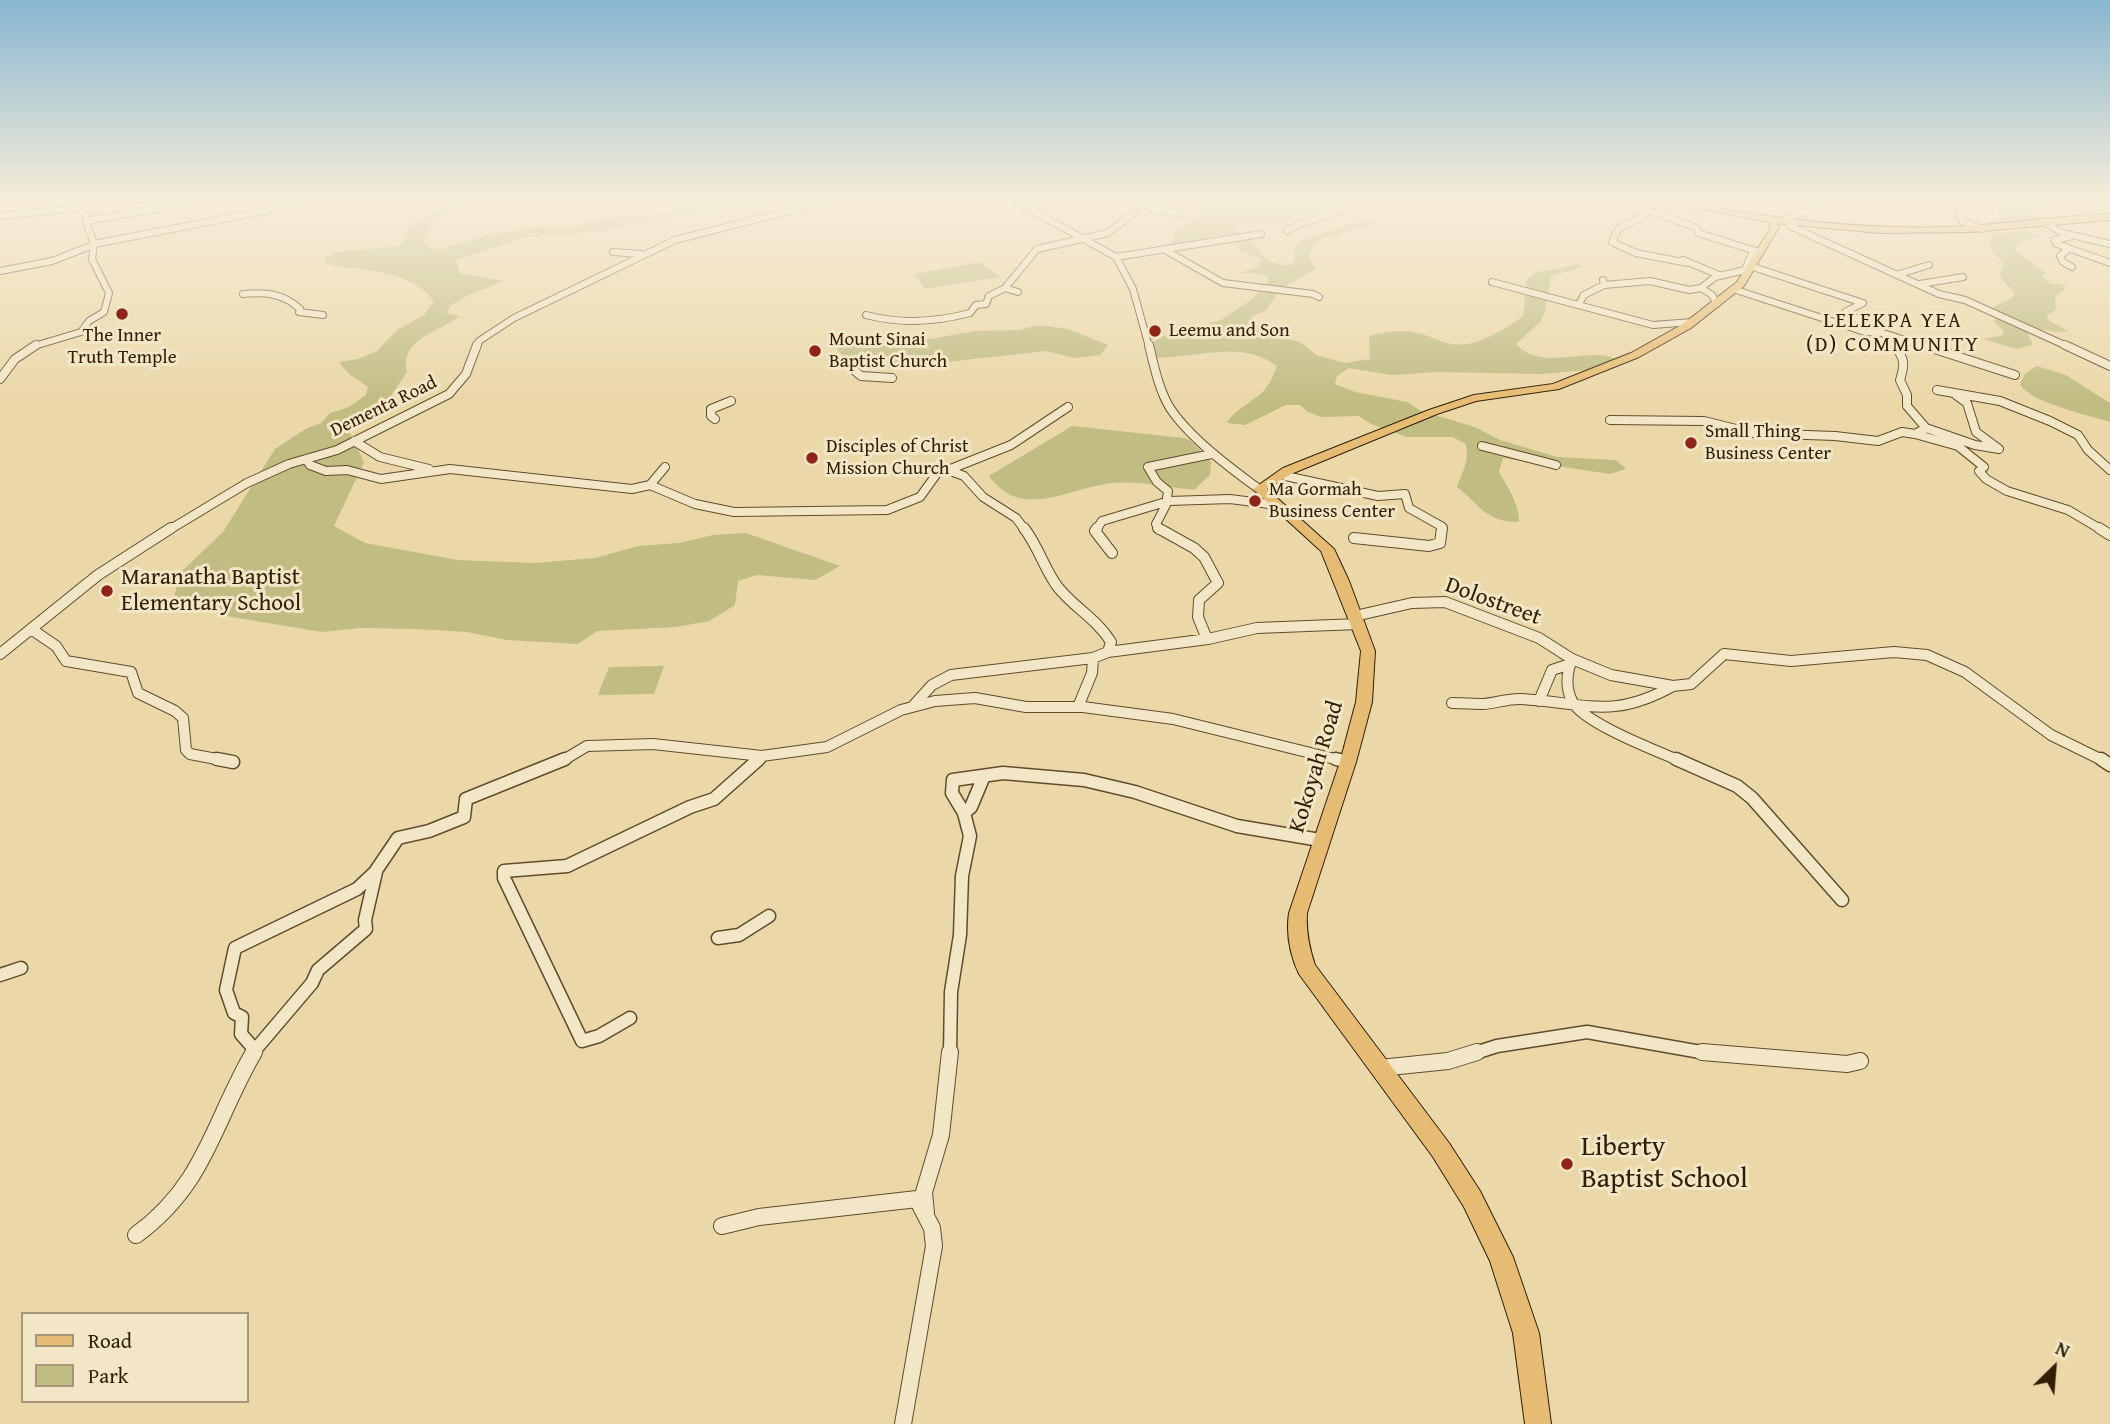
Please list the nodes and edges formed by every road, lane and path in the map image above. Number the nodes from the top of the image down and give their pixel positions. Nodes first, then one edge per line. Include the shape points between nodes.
1 (95, 268) edge
2 (621, 268) edge
3 (1021, 268) edge
4 (1125, 268) edge
5 (1197, 268) edge
6 (1702, 268) edge
7 (1746, 268) edge
8 (1752, 268) edge
9 (1758, 268) edge
10 (1882, 268) edge
11 (1918, 268) edge
12 (1719, 275) junction
13 (1896, 275) junction
14 (1963, 277) dead end
15 (1492, 282) dead end
16 (1921, 286) junction
17 (1005, 288) junction
18 (1701, 288) junction
19 (1733, 289) junction
20 (1018, 292) dead end
21 (243, 295) dead end
22 (1319, 297) dead end
23 (1579, 304) junction
24 (1717, 304) junction
25 (323, 315) dead end
26 (866, 315) dead end
27 (1692, 323) junction
28 (1883, 333) junction
29 (2110, 366) edge
30 (855, 371) dead end
31 (2015, 375) dead end
32 (892, 378) dead end
33 (0, 379) edge
34 (1937, 390) dead end
35 (1953, 394) junction
36 (731, 401) dead end
37 (1069, 407) dead end
38 (715, 419) dead end
39 (1610, 420) dead end
40 (1926, 428) junction
41 (1915, 434) junction
42 (354, 441) junction
43 (1482, 446) dead end
44 (1212, 454) junction
45 (306, 459) junction
46 (1556, 465) dead end
47 (665, 467) dead end
48 (437, 470) junction
49 (948, 470) junction
50 (2110, 470) edge
51 (1281, 475) junction
52 (650, 485) junction
53 (1259, 489) junction
54 (1169, 501) junction
55 (1277, 505) junction
56 (2110, 535) edge
57 (1354, 538) dead end
58 (1112, 553) dead end
59 (1357, 620) junction
60 (31, 629) junction
61 (1206, 639) junction
62 (1108, 652) junction
63 (0, 654) edge
64 (1093, 658) junction
65 (1571, 662) junction
66 (1673, 686) junction
67 (1539, 701) junction
68 (1452, 703) dead end
69 (1576, 705) junction
70 (912, 707) junction
71 (1078, 707) junction
72 (762, 756) junction
73 (233, 762) dead end
74 (1348, 762) junction
75 (2110, 765) edge
76 (984, 776) junction
77 (964, 813) junction
78 (1320, 840) junction
79 (377, 869) junction
80 (1842, 900) dead end
81 (769, 916) dead end
82 (718, 938) dead end
83 (21, 968) dead end
84 (0, 975) edge
85 (630, 1018) dead end
86 (255, 1050) junction
87 (1860, 1061) dead end
88 (1380, 1068) junction
89 (926, 1213) junction
90 (722, 1226) dead end
91 (136, 1234) dead end
92 (903, 1424) edge
93 (1538, 1424) edge

1 - 33 street via 109,293 104,312 81,332 31,347
2 - 42 street, Dementa Road via 489,333 480,341 461,384 449,394
3 - 17 street
4 - 44 street, Kokoyah Road via 1169,406
5 - 22 street via 1243,288
6 - 12 street
7 - 12 street
8 - 19 main road
9 - 28 street via 1860,300 1863,303 1844,312
10 - 13 street
11 - 13 street
12 - 18 street
13 - 16 street
14 - 16 street
15 - 23 street
16 - 29 street via 1965,300
17 - 20 street
17 - 26 street via 989,296 986,304 958,317 892,320
18 - 23 street via 1689,290 1650,281 1604,282
18 - 24 street
19 - 24 main road
19 - 28 street via 1865,332
21 - 25 street via 282,295 299,312
23 - 27 street via 1653,325
24 - 27 main road
27 - 51 main road via 1599,371 1555,387 1474,398
28 - 31 street
28 - 40 street via 1903,359 1900,380 1907,406
30 - 32 street
34 - 35 street
35 - 40 street via 1967,403 1976,432 1999,449
35 - 50 street via 2000,401 2067,429
36 - 38 street via 711,409
37 - 49 street via 1010,444
39 - 41 street via 1704,421 1752,433 1878,441 1902,432
40 - 41 street
41 - 56 street via 1958,446 1984,467 1979,471 1994,483 2078,514
42 - 45 street, Dementa Road
42 - 48 street via 385,459
43 - 46 street
44 - 53 street, Kokoyah Road
44 - 54 street via 1148,467 1168,491
45 - 48 street via 326,471 347,470 381,478
45 - 60 street, Dementa Road via 247,483 164,531 98,575
47 - 52 street
48 - 52 street via 487,471 613,488
49 - 52 street via 938,472 920,497 887,510 734,512
49 - 62 street via 964,476 983,497 1016,517 1035,542 1057,586 1102,627 1111,642
51 - 53 main road
51 - 57 street via 1378,496 1405,494 1409,508 1441,526 1443,533 1440,543 1429,546
53 - 55 main road, Kokoyah Road
54 - 55 street via 1230,499
54 - 58 street via 1101,521 1095,531
54 - 61 street via 1158,518 1158,529 1194,548 1218,583 1199,600 1198,617
55 - 59 main road, Kokoyah Road via 1327,549
59 - 61 street, Dolostreet via 1256,628
59 - 65 street, Dolostreet via 1420,601 1445,602 1539,638
59 - 74 main road, Kokoyah Road via 1368,651 1368,672
60 - 63 street, Dementa Road
60 - 73 street via 54,643 66,662 131,672 137,693 174,709 183,718 190,754
61 - 62 street, Dolostreet
62 - 64 street, Dolostreet
64 - 70 street, Dolostreet via 951,676 932,685
64 - 71 street
65 - 66 street, Dolostreet
65 - 67 street via 1552,670
65 - 69 street via 1566,674
66 - 69 street via 1636,705 1596,710
66 - 75 street via 1690,684 1724,654 1749,660 1805,661 1907,652 1963,671 2000,694 2049,735
67 - 68 street via 1505,698 1491,703
67 - 69 street
69 - 80 street via 1605,728 1737,786 1755,800
70 - 71 street via 975,698 1026,708
70 - 72 street via 827,747
71 - 74 street via 1212,727
72 - 79 street via 653,744 587,746 555,765 466,799 464,817 398,838
72 - 85 street via 715,799 624,841 567,866 504,871 582,1041 592,1041
74 - 78 main road, Kokoyah Road
76 - 77 street
76 - 77 street via 953,780 952,793
76 - 78 street via 1056,775 1159,799 1270,835
77 - 89 street via 970,836 951,992 950,1057 942,1135 924,1192
78 - 88 main road, Kokoyah Road via 1297,914 1300,947 1306,968
79 - 86 street via 366,929 318,970
79 - 86 street via 357,890 291,925 235,947 226,990 234,1013 242,1017 242,1034
81 - 82 street via 756,928
83 - 84 street
86 - 91 street via 243,1067 197,1175 154,1224
87 - 88 street via 1847,1064 1719,1055 1587,1032 1497,1046 1448,1061
88 - 93 main road, Kokoyah Road via 1472,1199 1502,1257 1526,1333
89 - 90 street via 917,1199 759,1217
89 - 92 street via 934,1246

